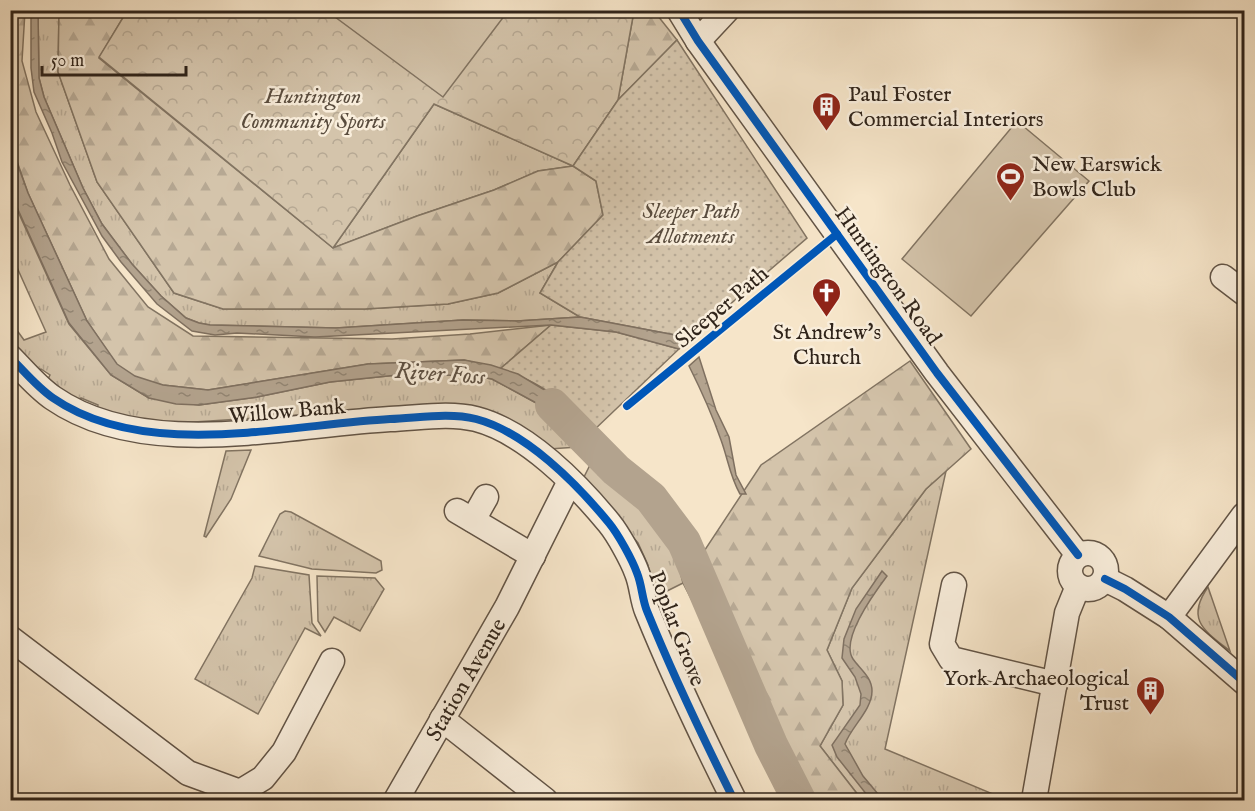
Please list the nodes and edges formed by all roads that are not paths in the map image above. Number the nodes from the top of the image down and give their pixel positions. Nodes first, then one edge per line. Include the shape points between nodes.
1 (679, 10) edge
2 (727, 10) edge
3 (698, 41) junction
4 (1223, 277) dead end
5 (1245, 293) edge
6 (10, 357) edge
7 (570, 481) junction
8 (486, 497) dead end
9 (1245, 515) edge
10 (1078, 555) junction
11 (533, 556) junction
12 (1105, 579) junction
13 (954, 585) dead end
14 (1078, 586) junction
15 (1169, 617) junction
16 (10, 638) edge
17 (332, 662) dead end
18 (1245, 682) edge
19 (1055, 684) junction
20 (442, 719) junction
21 (402, 798) edge
22 (545, 801) edge
23 (734, 801) edge
24 (1034, 801) edge

1 - 3 street, Huntington Road
2 - 3 street
3 - 10 street, Huntington Road via 937,373
4 - 5 street
6 - 7 street, Willow Bank via 53,398 97,421 132,430 210,435 458,416 479,420 513,435 548,459
7 - 11 street, Station Avenue
7 - 23 street, Poplar Grove via 610,524 637,572 646,608
8 - 11 street via 465,515
9 - 15 street
10 - 12 street via 1089,552 1103,560
10 - 14 street via 1070,569
11 - 20 street, Station Avenue
12 - 14 street via 1092,589
12 - 15 street
13 - 19 street via 942,644 951,659
14 - 19 street via 1067,613
15 - 18 street
16 - 17 street via 188,773 240,792 263,778 284,752
19 - 24 street
20 - 21 street, Station Avenue
20 - 22 street

